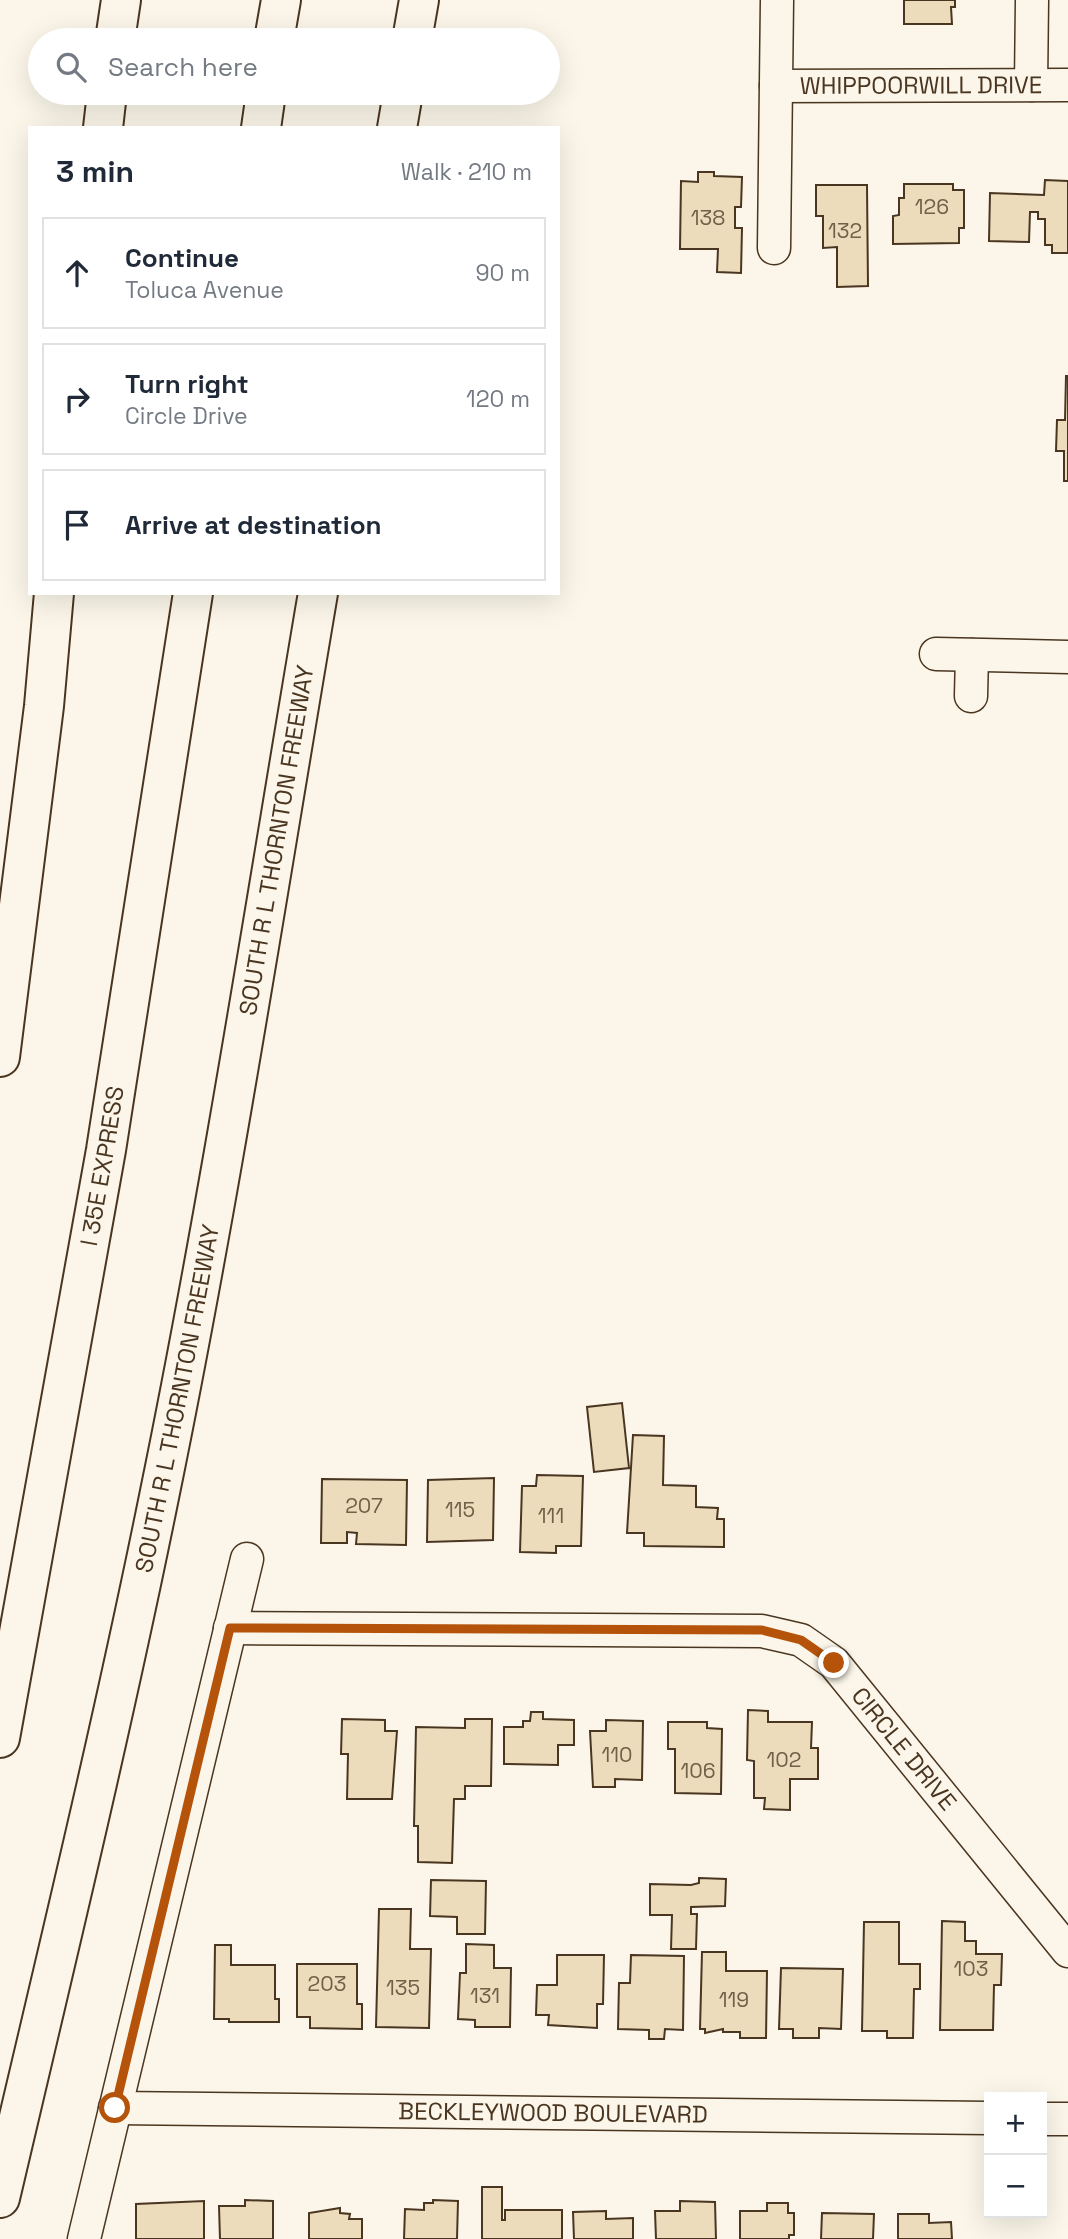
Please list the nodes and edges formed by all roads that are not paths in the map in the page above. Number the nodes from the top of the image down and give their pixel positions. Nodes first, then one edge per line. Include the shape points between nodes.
1 (121, 0) edge
2 (281, 0) edge
3 (419, 0) edge
4 (777, 0) edge
5 (1032, 0) edge
6 (117, 28) edge
7 (276, 28) edge
8 (414, 28) edge
9 (1031, 85) junction
10 (1068, 85) edge
11 (776, 86) junction
12 (106, 105) edge
13 (264, 105) edge
14 (401, 105) edge
15 (103, 126) edge
16 (261, 126) edge
17 (397, 126) edge
18 (774, 248) dead end
19 (54, 595) edge
20 (193, 595) edge
21 (318, 595) edge
22 (936, 654) dead end
23 (972, 655) junction
24 (1068, 657) edge
25 (971, 696) dead end
26 (0, 1057) edge
27 (247, 1559) dead end
28 (230, 1628) junction
29 (0, 1738) edge
30 (1068, 1951) edge
31 (115, 2108) junction
32 (984, 2118) edge
33 (1047, 2119) edge
34 (1068, 2119) edge
35 (0, 2198) edge
36 (84, 2239) edge

1 - 6 highway
2 - 7 highway
3 - 8 highway
4 - 11 street
5 - 9 street
9 - 10 street, WHIPPOORWILL DRIVE
9 - 11 street, WHIPPOORWILL DRIVE
11 - 18 street
12 - 15 highway
13 - 16 highway
14 - 17 highway
19 - 26 highway
20 - 29 highway, I 35E EXPRESS via 106,1150
21 - 35 highway, SOUTH R L THORNTON FREEWAY via 199,1291 160,1491
22 - 23 street
23 - 24 street
23 - 25 street
27 - 28 street
28 - 30 street, CIRCLE DRIVE via 762,1630 801,1640 834,1663
28 - 31 street
31 - 32 street, BECKLEYWOOD BOULEVARD
31 - 36 street
33 - 34 street

